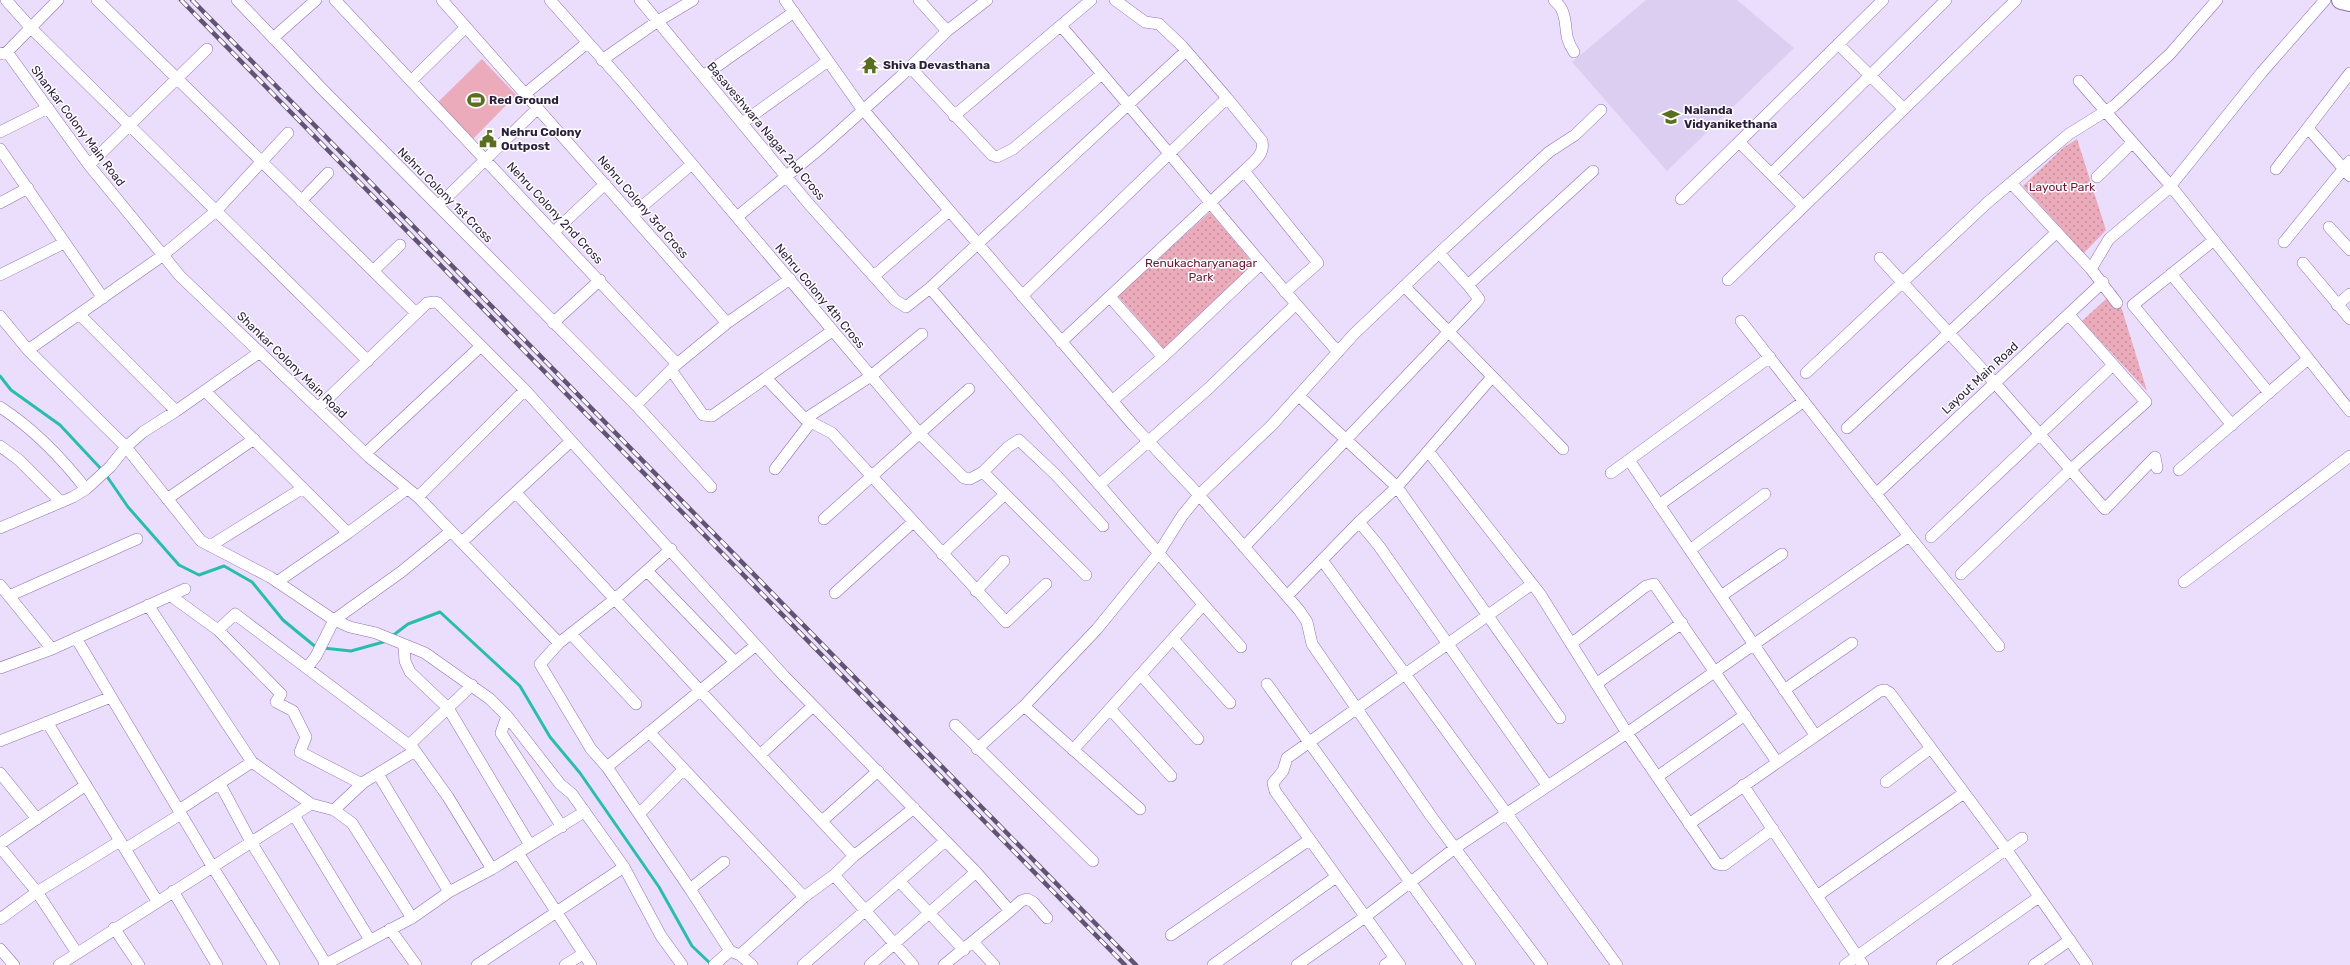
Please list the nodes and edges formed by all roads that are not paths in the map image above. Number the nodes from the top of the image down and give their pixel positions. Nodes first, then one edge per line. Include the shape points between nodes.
1 (6, 0) edge
2 (58, 0) edge
3 (97, 0) edge
4 (237, 0) edge
5 (316, 0) edge
6 (335, 0) edge
7 (442, 0) edge
8 (550, 0) edge
9 (640, 0) edge
10 (693, 0) edge
11 (785, 0) edge
12 (918, 0) edge
13 (987, 0) edge
14 (1091, 0) edge
15 (1115, 0) edge
16 (1554, 0) edge
17 (1883, 0) edge
18 (1946, 0) edge
19 (2217, 0) edge
20 (2325, 0) edge
21 (2341, 0) edge
22 (2010, 2) edge
23 (2350, 2) edge
24 (794, 12) junction
25 (658, 21) junction
26 (1061, 26) junction
27 (466, 27) junction
28 (31, 28) junction
29 (946, 31) junction
30 (273, 38) junction
31 (587, 43) junction
32 (1838, 44) junction
33 (208, 49) dead end
34 (1186, 51) junction
35 (1574, 52) dead end
36 (4, 53) edge
37 (602, 60) junction
38 (828, 61) junction
39 (910, 67) junction
40 (2350, 73) edge
41 (1102, 74) junction
42 (1870, 75) junction
43 (703, 76) junction
44 (178, 80) junction
45 (412, 80) junction
46 (2079, 81) dead end
47 (525, 94) junction
48 (1227, 98) junction
49 (1129, 104) junction
50 (48, 108) junction
51 (538, 108) junction
52 (863, 109) junction
53 (1904, 109) junction
54 (1601, 110) dead end
55 (2105, 111) junction
56 (954, 116) junction
57 (742, 123) junction
58 (130, 126) junction
59 (2308, 128) junction
60 (0, 132) edge
61 (288, 133) dead end
62 (1739, 142) junction
63 (2132, 143) junction
64 (0, 149) edge
65 (1170, 152) junction
66 (486, 160) junction
67 (262, 162) junction
68 (692, 164) junction
69 (89, 165) junction
70 (2348, 168) edge
71 (2276, 169) dead end
72 (1244, 171) junction
73 (1593, 171) dead end
74 (328, 173) dead end
75 (1771, 174) junction
76 (786, 177) junction
77 (2097, 177) dead end
78 (2011, 183) junction
79 (605, 184) junction
80 (2170, 185) junction
81 (28, 188) junction
82 (1681, 200) dead end
83 (302, 201) junction
84 (0, 202) edge
85 (1209, 204) junction
86 (438, 206) junction
87 (1803, 206) junction
88 (216, 211) junction
89 (949, 211) junction
90 (632, 215) junction
91 (737, 217) junction
92 (2329, 227) dead end
93 (554, 232) junction
94 (2057, 232) junction
95 (2214, 240) junction
96 (64, 242) junction
97 (2284, 242) dead end
98 (977, 244) junction
99 (400, 245) dead end
100 (2350, 250) edge
101 (1439, 253) junction
102 (162, 256) junction
103 (1880, 258) dead end
104 (2303, 262) dead end
105 (1261, 264) junction
106 (2091, 269) junction
107 (372, 271) junction
108 (2171, 274) junction
109 (0, 275) edge
110 (874, 276) junction
111 (790, 279) junction
112 (600, 280) junction
113 (1728, 280) dead end
114 (2103, 282) junction
115 (1903, 284) junction
116 (1468, 285) junction
117 (1404, 286) junction
118 (930, 288) junction
119 (1285, 292) junction
120 (2350, 294) edge
121 (1022, 296) junction
122 (1110, 297) junction
123 (103, 298) junction
124 (2117, 303) dead end
125 (1295, 304) junction
126 (2338, 305) junction
127 (416, 313) junction
128 (80, 315) junction
129 (2069, 315) junction
130 (0, 316) edge
131 (2350, 319) edge
132 (1741, 321) dead end
133 (553, 323) junction
134 (727, 324) junction
135 (832, 331) junction
136 (922, 334) dead end
137 (1448, 334) junction
138 (1948, 334) junction
139 (1061, 342) junction
140 (481, 346) junction
141 (28, 350) junction
142 (260, 352) junction
143 (1338, 352) junction
144 (1163, 357) junction
145 (1770, 357) junction
146 (2308, 360) junction
147 (368, 361) junction
148 (2113, 365) junction
149 (674, 367) junction
150 (1806, 373) dead end
151 (871, 376) junction
152 (1492, 377) junction
153 (766, 378) junction
154 (1994, 382) junction
155 (969, 389) dead end
156 (206, 390) junction
157 (526, 390) junction
158 (2269, 393) junction
159 (1299, 396) junction
160 (1112, 401) junction
161 (1804, 401) junction
162 (636, 405) junction
163 (0, 407) edge
164 (318, 408) junction
165 (176, 411) junction
166 (2350, 411) edge
167 (808, 421) junction
168 (2232, 425) junction
169 (1848, 428) dead end
170 (920, 434) junction
171 (2040, 434) junction
172 (254, 439) junction
173 (1346, 440) junction
174 (571, 441) junction
175 (1149, 442) junction
176 (0, 446) edge
177 (126, 447) junction
178 (1563, 449) dead end
179 (1428, 451) junction
180 (366, 453) junction
181 (5, 456) edge
182 (2350, 456) edge
183 (1629, 460) junction
184 (2157, 468) dead end
185 (775, 469) dead end
186 (2071, 469) junction
187 (2179, 470) dead end
188 (983, 472) junction
189 (1611, 473) dead end
190 (871, 477) junction
191 (1100, 484) junction
192 (711, 487) dead end
193 (1397, 487) junction
194 (303, 488) junction
195 (86, 489) junction
196 (407, 489) junction
197 (516, 493) junction
198 (1005, 494) junction
199 (1765, 494) dead end
200 (1876, 494) junction
201 (1199, 495) junction
202 (418, 497) junction
203 (167, 499) junction
204 (61, 502) junction
205 (1659, 505) junction
206 (824, 518) dead end
207 (1359, 522) junction
208 (912, 523) junction
209 (1103, 526) dead end
210 (0, 528) edge
211 (450, 532) junction
212 (348, 533) junction
213 (1909, 536) junction
214 (1931, 537) dead end
215 (137, 539) dead end
216 (462, 542) junction
217 (210, 546) junction
218 (1244, 547) junction
219 (671, 549) junction
220 (1690, 550) junction
221 (942, 554) junction
222 (1158, 554) junction
223 (1782, 554) dead end
224 (1322, 560) junction
225 (1004, 561) dead end
226 (647, 571) junction
227 (1961, 574) dead end
228 (1086, 576) dead end
229 (277, 582) junction
230 (2184, 582) dead end
231 (1046, 584) dead end
232 (1532, 584) junction
233 (0, 585) edge
234 (185, 589) dead end
235 (976, 591) junction
236 (834, 593) dead end
237 (9, 596) junction
238 (171, 596) junction
239 (1287, 596) junction
240 (1721, 596) junction
241 (615, 599) junction
242 (1203, 605) junction
243 (148, 606) junction
244 (1488, 615) junction
245 (334, 620) junction
246 (1682, 623) junction
247 (218, 630) junction
248 (571, 634) junction
249 (76, 638) junction
250 (1173, 639) junction
251 (559, 643) junction
252 (1852, 643) dead end
253 (1571, 644) junction
254 (1754, 644) junction
255 (402, 645) junction
256 (756, 645) junction
257 (1448, 645) junction
258 (1999, 646) dead end
259 (1241, 647) dead end
260 (52, 648) junction
261 (735, 662) junction
262 (0, 668) edge
263 (307, 668) junction
264 (1715, 671) junction
265 (1406, 674) junction
266 (1141, 675) junction
267 (1267, 684) dead end
268 (1596, 684) junction
269 (472, 685) junction
270 (1784, 690) junction
271 (699, 692) junction
272 (111, 697) junction
273 (1230, 703) dead end
274 (636, 704) dead end
275 (813, 706) junction
276 (1024, 706) junction
277 (448, 708) junction
278 (1357, 708) junction
279 (1110, 709) junction
280 (1745, 715) junction
281 (507, 716) junction
282 (1560, 718) dead end
283 (47, 722) junction
284 (955, 725) dead end
285 (649, 732) junction
286 (1627, 733) junction
287 (1815, 735) junction
288 (1198, 739) dead end
289 (0, 741) edge
290 (1310, 743) junction
291 (412, 748) junction
292 (1931, 748) junction
293 (977, 749) junction
294 (1073, 750) junction
295 (761, 754) junction
296 (252, 762) junction
297 (1777, 762) junction
298 (607, 768) junction
299 (684, 769) junction
300 (878, 771) junction
301 (0, 773) edge
302 (378, 774) junction
303 (1171, 776) dead end
304 (1657, 777) junction
305 (1886, 782) dead end
306 (220, 784) junction
307 (362, 784) junction
308 (86, 785) junction
309 (1547, 785) junction
310 (1743, 785) junction
311 (1964, 793) junction
312 (311, 804) junction
313 (914, 808) junction
314 (1140, 809) dead end
315 (334, 810) junction
316 (180, 812) junction
317 (584, 812) junction
318 (639, 814) junction
319 (1506, 814) junction
320 (294, 815) junction
321 (37, 819) junction
322 (822, 821) junction
323 (1689, 824) junction
324 (562, 827) junction
325 (1773, 829) junction
326 (2022, 838) dead end
327 (1309, 840) junction
328 (945, 841) junction
329 (251, 842) junction
330 (0, 844) edge
331 (122, 845) junction
332 (530, 845) junction
333 (0, 848) edge
334 (1455, 848) junction
335 (2006, 849) junction
336 (518, 853) junction
337 (854, 856) junction
338 (1093, 860) dead end
339 (724, 862) dead end
340 (212, 866) junction
341 (624, 867) junction
342 (492, 869) junction
343 (976, 872) junction
344 (834, 875) junction
345 (1336, 877) junction
346 (899, 880) junction
347 (1409, 882) junction
348 (690, 889) junction
349 (173, 891) junction
350 (37, 892) junction
351 (449, 892) junction
352 (1817, 896) junction
353 (804, 897) junction
354 (2040, 897) junction
355 (156, 902) junction
356 (866, 910) junction
357 (1010, 911) junction
358 (556, 912) junction
359 (929, 913) junction
360 (1365, 917) junction
361 (412, 918) junction
362 (1047, 918) dead end
363 (0, 919) edge
364 (114, 928) junction
365 (390, 929) junction
366 (1171, 935) dead end
367 (370, 940) junction
368 (2070, 940) junction
369 (973, 942) junction
370 (896, 943) junction
371 (0, 949) edge
372 (964, 950) junction
373 (77, 953) junction
374 (735, 953) junction
375 (583, 954) junction
376 (1860, 960) edge
377 (1397, 961) edge
378 (325, 964) edge
379 (715, 964) edge
380 (14, 965) edge
381 (59, 965) edge
382 (139, 965) edge
383 (217, 965) edge
384 (274, 965) edge
385 (416, 965) edge
386 (477, 965) edge
387 (565, 965) edge
388 (591, 965) edge
389 (682, 965) edge
390 (752, 965) edge
391 (803, 965) edge
392 (870, 965) edge
393 (913, 965) edge
394 (944, 965) edge
395 (994, 965) edge
396 (1213, 965) edge
397 (1297, 965) edge
398 (1385, 965) edge
399 (1470, 965) edge
400 (1542, 965) edge
401 (1617, 965) edge
402 (1845, 965) edge
403 (1942, 965) edge
404 (2034, 965) edge
405 (2087, 965) edge

1 - 28 street
2 - 28 street
3 - 44 street
4 - 30 street, Nehru Colony 1st Cross
5 - 30 street
6 - 45 street, Nehru Colony 2nd Cross
7 - 27 street, Nehru Colony 3rd Cross
8 - 31 street, Nehru Colony 4th Cross
9 - 25 street, Basaveshwara Nagar 2nd Cross
10 - 25 street
11 - 24 street
12 - 29 street
13 - 29 street
14 - 26 street
15 - 34 street via 1145,22 1159,24
16 - 35 street via 1562,10 1568,43
17 - 32 street
18 - 42 street
19 - 55 street via 2170,54 2114,106
20 - 80 street via 2252,84
21 - 23 main road
22 - 53 street
24 - 38 street
24 - 43 street
25 - 37 street
25 - 43 street, Basaveshwara Nagar 2nd Cross
26 - 41 street
26 - 56 street
27 - 45 street
27 - 47 street, Nehru Colony 3rd Cross
28 - 36 street
28 - 58 street
29 - 39 street
30 - 86 street, Nehru Colony 1st Cross
31 - 37 street, Nehru Colony 4th Cross
31 - 47 street
32 - 42 street
32 - 62 street
33 - 44 street
34 - 48 street
34 - 49 street
36 - 50 street, Shankar Colony Main Road
37 - 68 street, Nehru Colony 4th Cross
38 - 52 street
38 - 57 street
39 - 52 street
39 - 56 street
40 - 59 street
41 - 49 street
41 - 56 street via 1013,149 997,157 992,155
42 - 53 street
42 - 75 street
43 - 57 street, Basaveshwara Nagar 2nd Cross
44 - 58 street
44 - 67 street
45 - 66 street, Nehru Colony 2nd Cross
46 - 55 street
47 - 51 street, Nehru Colony 3rd Cross
48 - 65 street
48 - 72 street via 1262,141 1264,148
49 - 65 street
49 - 98 street
50 - 60 street
50 - 69 street, Shankar Colony Main Road
51 - 66 street
51 - 79 street, Nehru Colony 3rd Cross
52 - 76 street
52 - 89 street
53 - 87 street
54 - 101 street via 1575,135 1549,152
55 - 63 street
55 - 78 street via 2069,134
57 - 76 street, Basaveshwara Nagar 2nd Cross
58 - 69 street
58 - 88 street
59 - 70 street
59 - 71 street
61 - 67 street
62 - 75 street
62 - 82 street
63 - 77 street
63 - 80 street
64 - 81 street
65 - 85 street
65 - 121 street
66 - 86 street
66 - 93 street, Nehru Colony 2nd Cross
67 - 83 street
67 - 88 street
68 - 90 street
68 - 91 street, Nehru Colony 4th Cross
69 - 102 street, Shankar Colony Main Road
70 - 97 street
72 - 85 street
72 - 119 street via 1318,263
73 - 116 street
74 - 83 street
75 - 87 street
76 - 91 street
76 - 110 street, Basaveshwara Nagar 2nd Cross
78 - 94 street
78 - 115 street
79 - 90 street, Nehru Colony 3rd Cross
79 - 93 street
80 - 95 street
80 - 106 street via 2109,239
81 - 84 street
81 - 96 street
83 - 107 street
85 - 105 street
85 - 122 street
86 - 133 street, Nehru Colony 1st Cross
87 - 113 street
88 - 102 street
88 - 147 street
89 - 98 street
89 - 110 street
90 - 134 street, Nehru Colony 3rd Cross
91 - 111 street, Nehru Colony 4th Cross
92 - 100 street
93 - 112 street, Nehru Colony 2nd Cross
94 - 106 street
94 - 138 street
95 - 108 street
95 - 146 street
96 - 109 street
96 - 123 street
98 - 118 street
98 - 121 street
99 - 107 street
101 - 116 street
101 - 117 street
102 - 123 street
102 - 142 street, Shankar Colony Main Road
103 - 115 street
104 - 126 street
105 - 119 street
105 - 144 street
106 - 114 street
107 - 127 street
108 - 158 street
108 - 168 street via 2133,305
110 - 118 street, Basaveshwara Nagar 2nd Cross via 895,300 906,307
111 - 134 street
111 - 135 street, Nehru Colony 4th Cross
112 - 133 street
112 - 149 street, Nehru Colony 2nd Cross
114 - 124 street
114 - 129 street, Layout Main Road
115 - 138 street
115 - 150 street
116 - 137 street via 1480,299
117 - 137 street
117 - 143 street
118 - 191 street
119 - 125 street
120 - 126 street
121 - 139 street
122 - 139 street
122 - 144 street
123 - 128 street
125 - 143 street
125 - 175 street
126 - 131 street
127 - 140 street via 427,303 438,303
127 - 147 street
128 - 141 street
128 - 165 street
129 - 148 street
129 - 154 street, Layout Main Road
130 - 141 street
132 - 145 street
133 - 162 street, Nehru Colony 1st Cross
134 - 149 street
135 - 151 street, Nehru Colony 4th Cross
135 - 153 street
136 - 151 street
137 - 152 street
137 - 173 street
138 - 154 street
138 - 169 street
139 - 160 street
140 - 157 street
140 - 180 street
141 - 177 street
142 - 156 street
142 - 164 street, Shankar Colony Main Road
143 - 159 street
144 - 160 street
145 - 161 street
145 - 183 street
146 - 158 street
146 - 166 street
147 - 164 street
148 - 171 street
148 - 186 street via 2146,402
149 - 153 street, Nehru Colony 2nd Cross via 703,415 712,416
149 - 162 street
151 - 167 street
151 - 170 street, Nehru Colony 4th Cross
152 - 178 street
152 - 179 street
153 - 167 street
154 - 171 street
154 - 200 street, Layout Main Road
155 - 170 street
156 - 165 street
156 - 172 street
157 - 174 street
157 - 202 street
158 - 168 street
159 - 173 street
159 - 201 street
160 - 175 street
161 - 200 street
161 - 205 street
162 - 192 street, Nehru Colony 1st Cross
163 - 195 street via 40,437
164 - 180 street, Shankar Colony Main Road
165 - 177 street via 143,432
167 - 185 street
167 - 190 street via 832,433
168 - 187 street
170 - 188 street, Nehru Colony 4th Cross via 964,478 970,479
170 - 190 street
171 - 186 street
171 - 214 street
172 - 194 street
172 - 203 street
173 - 193 street
173 - 218 street
174 - 197 street
174 - 219 street
175 - 191 street
175 - 201 street
176 - 181 street
177 - 195 street via 110,467
177 - 203 street
179 - 193 street
179 - 232 street
180 - 196 street, Shankar Colony Main Road
181 - 204 street
182 - 230 street
183 - 189 street
183 - 205 street
184 - 186 street via 2155,457 2105,509
186 - 227 street
188 - 198 street
188 - 209 street via 1008,447 1019,440 1056,474
190 - 206 street
190 - 208 street
191 - 222 street
193 - 207 street
193 - 244 street
194 - 212 street
194 - 217 street
195 - 204 street
196 - 202 street, Shankar Colony Main Road
196 - 212 street
197 - 216 street
197 - 241 street
198 - 221 street
198 - 228 street
199 - 220 street
200 - 213 street
201 - 218 street
201 - 222 street
202 - 211 street, Shankar Colony Main Road
203 - 217 street via 201,541
204 - 210 street
205 - 220 street
207 - 224 street
207 - 257 street via 1379,546
208 - 221 street
208 - 236 street
211 - 216 street, Shankar Colony Main Road
211 - 245 street via 402,572
212 - 229 street
213 - 254 street
213 - 258 street
215 - 237 street
216 - 251 street, Shankar Colony Main Road
217 - 229 street
218 - 239 street
219 - 226 street
219 - 256 street
220 - 240 street
221 - 235 street
222 - 242 street
222 - 276 street via 1097,629
223 - 240 street
224 - 239 street
224 - 265 street
225 - 235 street
226 - 241 street
226 - 261 street
229 - 245 street
231 - 235 street via 1006,622
232 - 244 street
232 - 253 street
233 - 237 street
234 - 238 street
237 - 260 street
238 - 243 street
238 - 247 street
239 - 278 street via 1307,622 1312,644
240 - 254 street
241 - 248 street
241 - 271 street
242 - 250 street
242 - 259 street
243 - 249 street
243 - 296 street
244 - 257 street
244 - 282 street
245 - 255 street via 376,633
245 - 263 street
246 - 253 street via 1658,587 1651,584
246 - 264 street
246 - 268 street
247 - 263 street via 235,614
247 - 307 street via 281,694 276,702 293,711 306,737 300,752
248 - 251 street
248 - 274 street
249 - 260 street
249 - 272 street
250 - 266 street
250 - 273 street
251 - 298 street via 540,664 591,749
252 - 270 street
253 - 268 street
254 - 264 street
254 - 270 street
255 - 269 street via 426,653
255 - 277 street via 410,672
256 - 261 street
256 - 275 street
257 - 265 street
257 - 309 street
260 - 262 street
261 - 271 street
263 - 291 street
264 - 280 street
264 - 286 street
265 - 278 street
265 - 319 street
266 - 279 street
266 - 288 street
267 - 290 street
268 - 286 street
269 - 277 street
269 - 281 street
270 - 287 street
271 - 285 street
271 - 295 street
272 - 283 street
272 - 316 street
275 - 295 street
275 - 300 street
276 - 293 street
276 - 294 street
277 - 291 street
277 - 332 street
278 - 290 street
278 - 334 street
279 - 294 street
279 - 303 street
280 - 297 street
280 - 304 street
281 - 317 street
281 - 324 street via 500,732
283 - 289 street
283 - 308 street
284 - 293 street
285 - 298 street
285 - 299 street
286 - 304 street
286 - 309 street
287 - 292 street via 1880,690 1885,690
287 - 297 street
290 - 327 street via 1287,758 1283,772 1273,783 1273,787
290 - 347 street
291 - 302 street
291 - 342 street via 448,797
292 - 305 street
292 - 311 street
293 - 338 street
294 - 314 street
295 - 322 street
296 - 306 street
296 - 312 street
297 - 310 street
298 - 318 street
299 - 318 street
299 - 353 street
300 - 313 street
300 - 322 street
301 - 321 street
302 - 307 street
302 - 351 street
304 - 323 street
306 - 316 street
306 - 329 street
307 - 315 street
308 - 321 street
308 - 331 street
309 - 319 street
310 - 323 street
310 - 325 street
311 - 335 street
311 - 352 street
312 - 315 street
312 - 320 street
313 - 328 street
313 - 337 street
315 - 361 street via 352,822
316 - 331 street
316 - 340 street
317 - 324 street
317 - 341 street
318 - 348 street
319 - 334 street
319 - 401 street
320 - 329 street
320 - 367 street
321 - 330 street
322 - 337 street
323 - 325 street via 1720,866
324 - 332 street
325 - 352 street
326 - 335 street
327 - 345 street
327 - 366 street
328 - 343 street
328 - 346 street
329 - 340 street
329 - 378 street
331 - 350 street
331 - 355 street
332 - 336 street
333 - 350 street
334 - 347 street
334 - 400 street
335 - 354 street
335 - 376 street
336 - 342 street
336 - 358 street
337 - 344 street
339 - 348 street
340 - 349 street
340 - 384 street
341 - 358 street
341 - 389 street via 661,936
342 - 351 street
343 - 357 street
343 - 359 street
344 - 353 street
344 - 356 street
345 - 360 street
345 - 396 street
346 - 356 street
346 - 359 street
347 - 360 street
347 - 399 street
348 - 374 street
349 - 355 street
349 - 383 street
350 - 363 street
350 - 373 street
351 - 361 street
352 - 376 street
353 - 374 street
354 - 368 street
354 - 403 street
355 - 364 street
356 - 370 street
356 - 391 street
357 - 362 street via 1027,899
357 - 369 street
358 - 375 street
358 - 386 street
359 - 370 street
359 - 372 street
360 - 377 street
360 - 397 street
361 - 365 street
364 - 373 street
364 - 382 street
365 - 367 street
365 - 385 street
367 - 378 street
368 - 404 street
368 - 405 street
369 - 372 street
369 - 395 street
370 - 392 street
370 - 393 street
371 - 380 street
372 - 394 street
373 - 381 street
374 - 379 street
374 - 390 street
375 - 387 street
375 - 388 street
376 - 402 street
377 - 398 street

